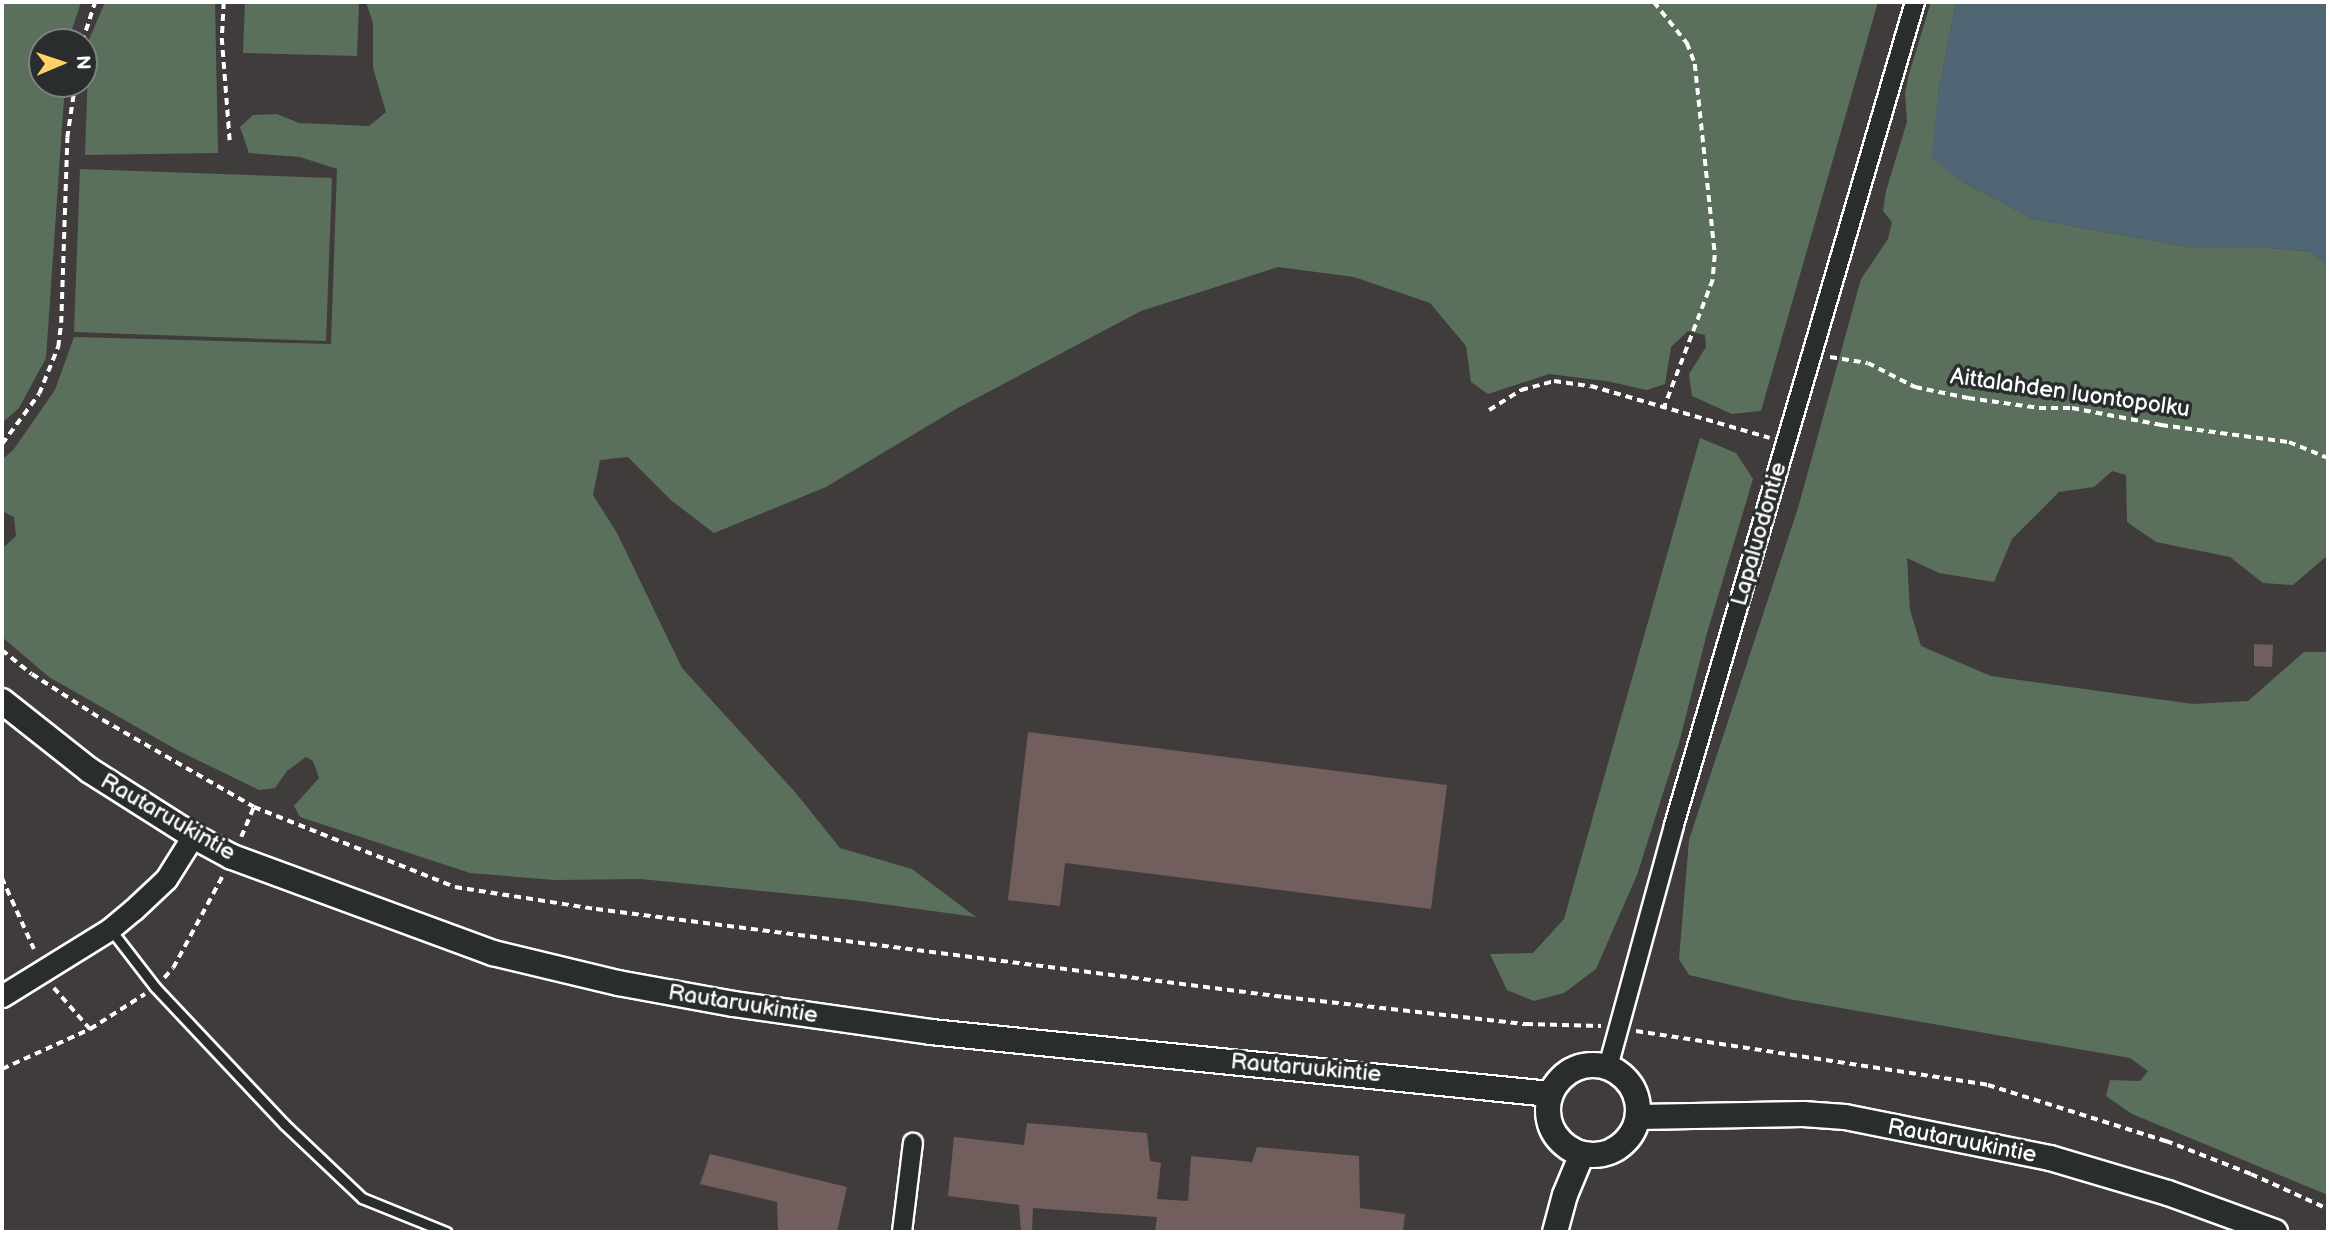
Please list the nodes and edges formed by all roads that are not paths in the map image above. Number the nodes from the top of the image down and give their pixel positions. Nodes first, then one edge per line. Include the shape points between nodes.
1 (1915, 2) edge
2 (2, 701) edge
3 (193, 836) junction
4 (110, 929) junction
5 (2, 996) edge
6 (1608, 1067) junction
7 (1550, 1094) junction
8 (1638, 1117) junction
9 (913, 1143) dead end
10 (1582, 1154) junction
11 (446, 1232) edge
12 (902, 1232) edge
13 (1555, 1232) edge
14 (2275, 1232) edge

1 - 6 street, Lapaluodontie via 1674,825
2 - 3 main road, Rautaruukintie via 89,770
3 - 4 street via 166,879
3 - 7 main road, Rautaruukintie via 232,857 493,953 618,984 931,1031
4 - 5 street
4 - 11 lane via 155,987 284,1124 362,1198
6 - 7 main road via 1580,1066 1567,1072
6 - 8 main road via 1632,1087
7 - 10 main road via 1549,1124 1556,1138
8 - 10 main road via 1628,1138 1611,1152
8 - 14 main road, Rautaruukintie via 1845,1117 2050,1158 2168,1193
9 - 12 street
10 - 13 main road

